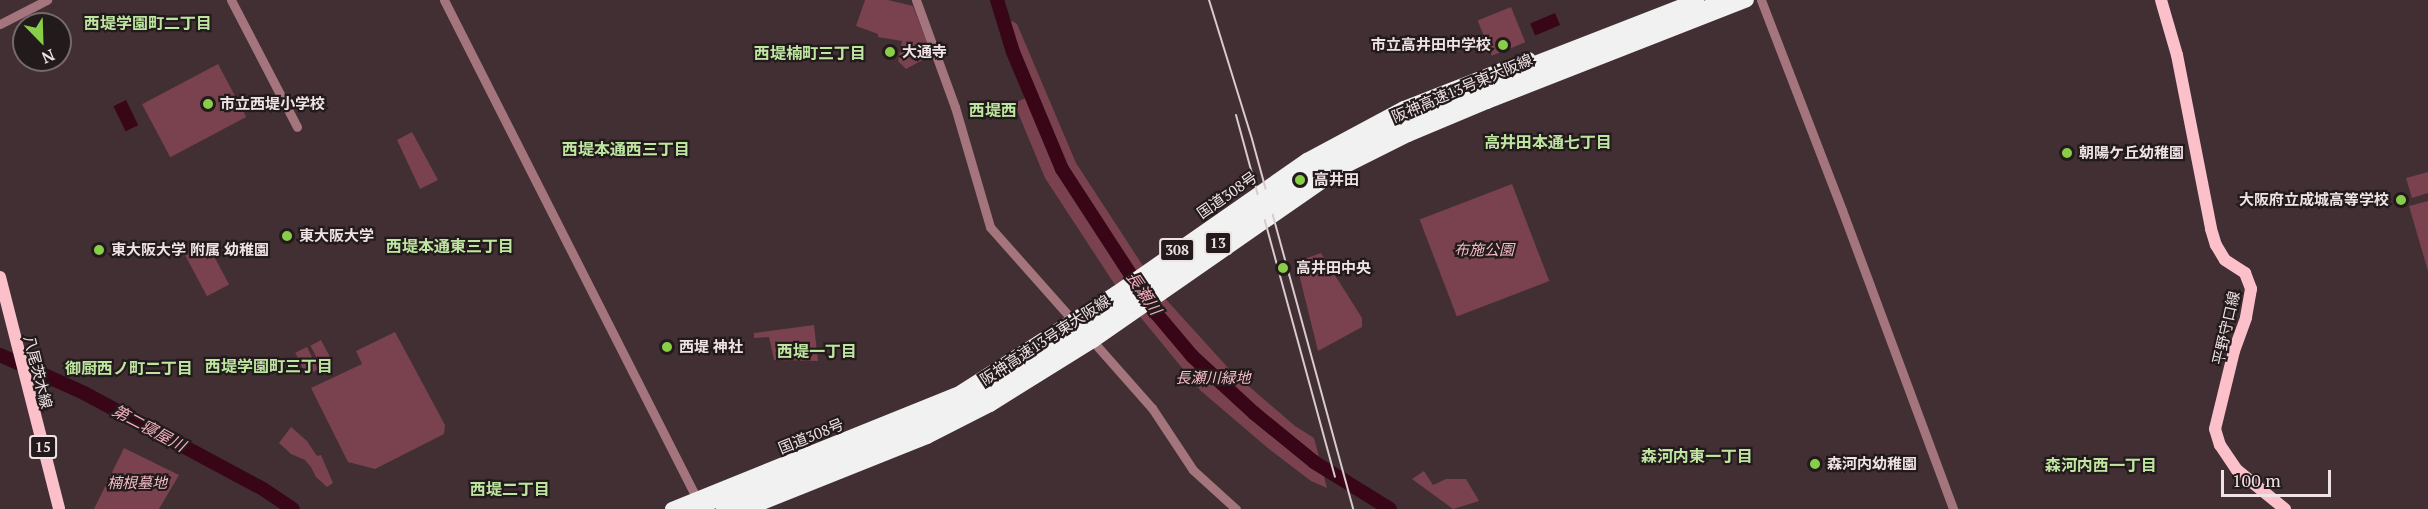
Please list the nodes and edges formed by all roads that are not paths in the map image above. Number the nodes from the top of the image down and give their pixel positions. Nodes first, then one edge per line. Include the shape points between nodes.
1 (47, 0) edge
2 (231, 0) edge
3 (444, 0) edge
4 (916, 0) edge
5 (1686, 0) edge
6 (1696, 0) edge
7 (1725, 0) edge
8 (1747, 0) edge
9 (1761, 0) edge
10 (2161, 0) edge
11 (0, 24) edge
12 (297, 127) dead end
13 (0, 277) edge
14 (1074, 321) junction
15 (1093, 341) junction
16 (698, 506) edge
17 (59, 509) edge
18 (672, 509) edge
19 (723, 509) edge
20 (747, 509) edge
21 (1236, 509) edge
22 (1953, 509) edge
23 (2285, 509) edge

1 - 11 street
2 - 12 street
3 - 16 street
4 - 14 street via 955,107 990,226
5 - 14 highway, 国道308号 / 308 via 1471,80 1342,140 1307,160
6 - 16 highway, 阪神高速13号東大阪線 / 13, bridge via 1466,90 1368,136 1278,189 1051,347 982,389 896,430
7 - 19 highway, 阪神高速13号東大阪線 / 13, bridge via 1437,114 1373,144 1284,197 1092,332 987,398 889,444
8 - 15 highway, 308 via 1487,102 1340,169
9 - 22 street
10 - 23 main road, 平野守口線 via 2177,54 2211,229 2225,260 2245,273 2251,290 2215,429 2220,445 2237,470
13 - 17 main road, 八尾茨木線 / 15
14 - 15 street
14 - 16 highway, 国道308号 / 308 via 961,392
15 - 20 highway, 308 via 990,405 927,437
15 - 21 street via 1152,408 1193,470
16 - 18 highway, 国道308号 / 308

